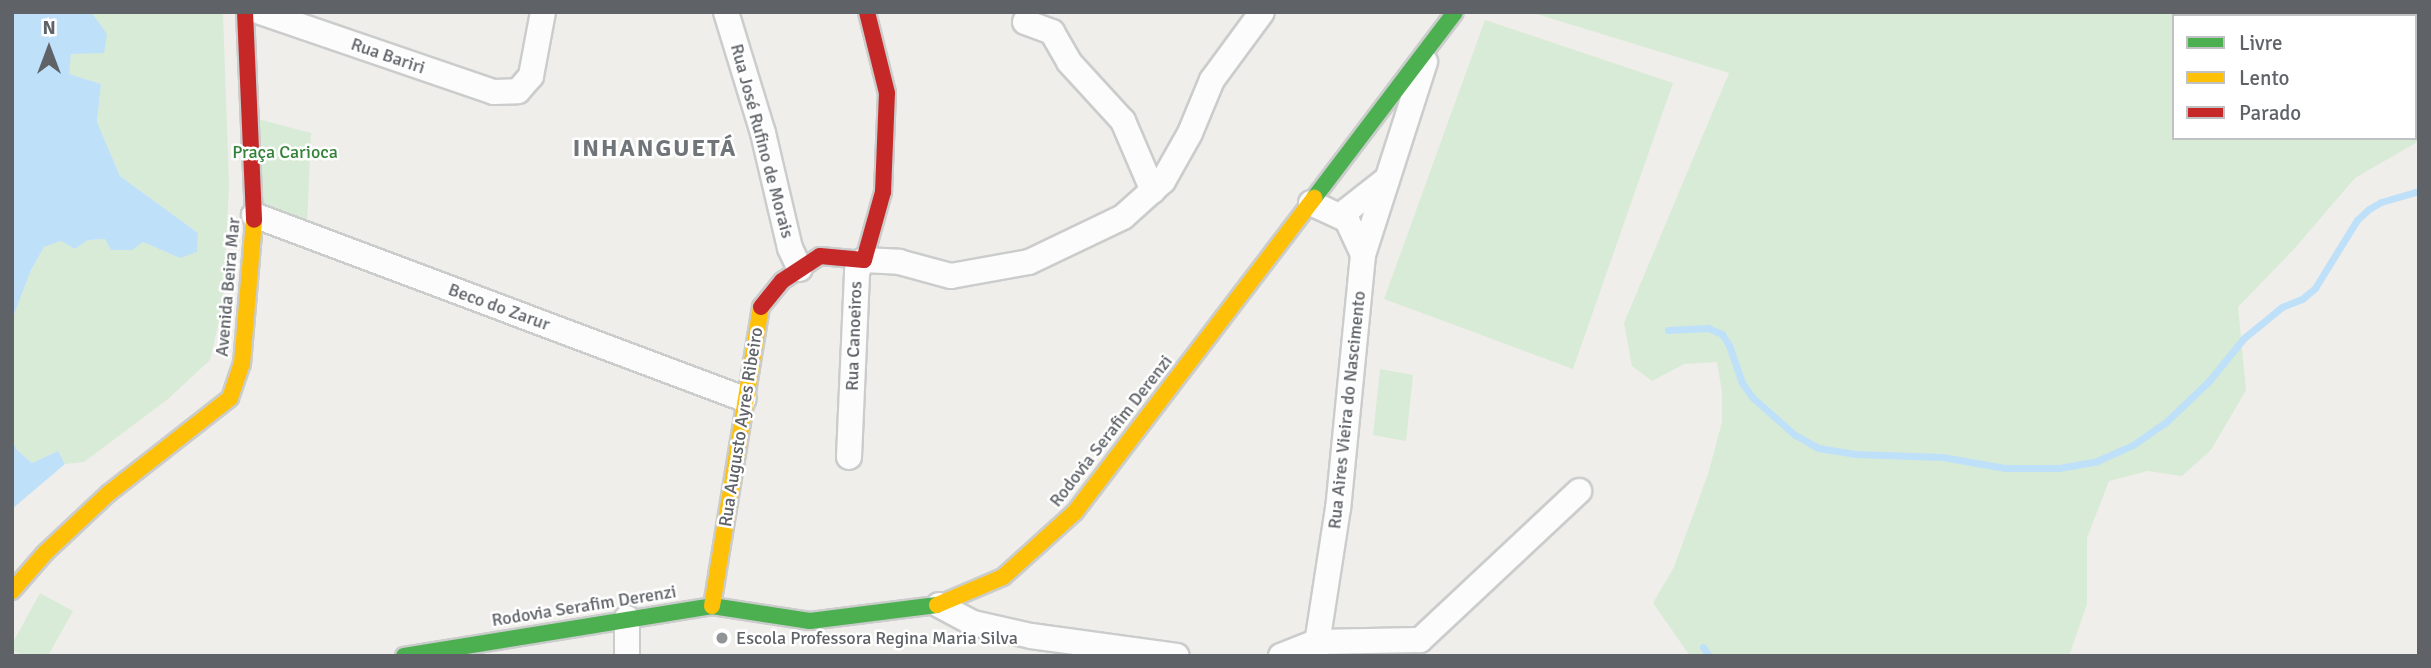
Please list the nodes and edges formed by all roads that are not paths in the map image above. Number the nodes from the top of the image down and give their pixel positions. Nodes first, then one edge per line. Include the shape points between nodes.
1 (245, 12) edge
2 (260, 12) edge
3 (543, 12) edge
4 (726, 12) edge
5 (867, 12) edge
6 (1455, 12) edge
7 (1259, 14) edge
8 (1025, 22) dead end
9 (1428, 51) junction
10 (1370, 127) junction
11 (1396, 151) junction
12 (1387, 179) junction
13 (1153, 191) junction
14 (1311, 203) junction
15 (254, 215) junction
16 (1340, 216) junction
17 (1363, 255) junction
18 (864, 260) junction
19 (800, 269) junction
20 (744, 399) junction
21 (849, 457) dead end
22 (1579, 491) dead end
23 (12, 591) edge
24 (939, 605) junction
25 (712, 606) junction
26 (627, 618) junction
27 (1315, 649) edge
28 (404, 656) edge
29 (627, 656) edge
30 (1177, 656) edge
31 (1281, 656) edge

1 - 15 street, Avenida Beira Mar
2 - 3 street, Rua Bariri via 494,92 518,90 531,76
4 - 19 street, Rua José Rufino de Morais via 754,100 790,248
5 - 18 street, Rua Canoeiros via 887,93 883,192
6 - 9 street, Rodovia Serafim Derenzi
7 - 13 street, Rua Augusto Ayres Ribeiro via 1212,80 1190,133
8 - 13 street via 1052,32 1069,62 1123,121
9 - 10 street, Rodovia Serafim Derenzi
9 - 11 street, Rua Aires Vieira do Nascimento
10 - 11 street
10 - 14 street, Rodovia Serafim Derenzi
11 - 12 street, Rua Aires Vieira do Nascimento
12 - 16 street
12 - 17 street, Rua Aires Vieira do Nascimento
13 - 18 street, Rua Augusto Ayres Ribeiro via 1123,217 1029,262 951,276 899,262
14 - 16 street
14 - 24 street, Rodovia Serafim Derenzi via 1075,512 1003,577
15 - 20 street, Beco do Zarur
15 - 23 street, Avenida Beira Mar via 242,364 230,398 109,493
16 - 17 street via 1347,220
17 - 27 street, Rua Aires Vieira do Nascimento via 1338,508
18 - 19 street, Rua Augusto Ayres Ribeiro via 820,256
18 - 21 street, Rua Canoeiros via 857,271
19 - 20 street, Rua Augusto Ayres Ribeiro via 782,281 761,306
20 - 25 street, Rua Augusto Ayres Ribeiro
22 - 27 street via 1420,640
24 - 25 street, Rodovia Serafim Derenzi via 810,621
24 - 30 street via 974,623 1031,636
25 - 26 street, Rodovia Serafim Derenzi
26 - 28 street, Rodovia Serafim Derenzi
26 - 29 street
27 - 31 street

